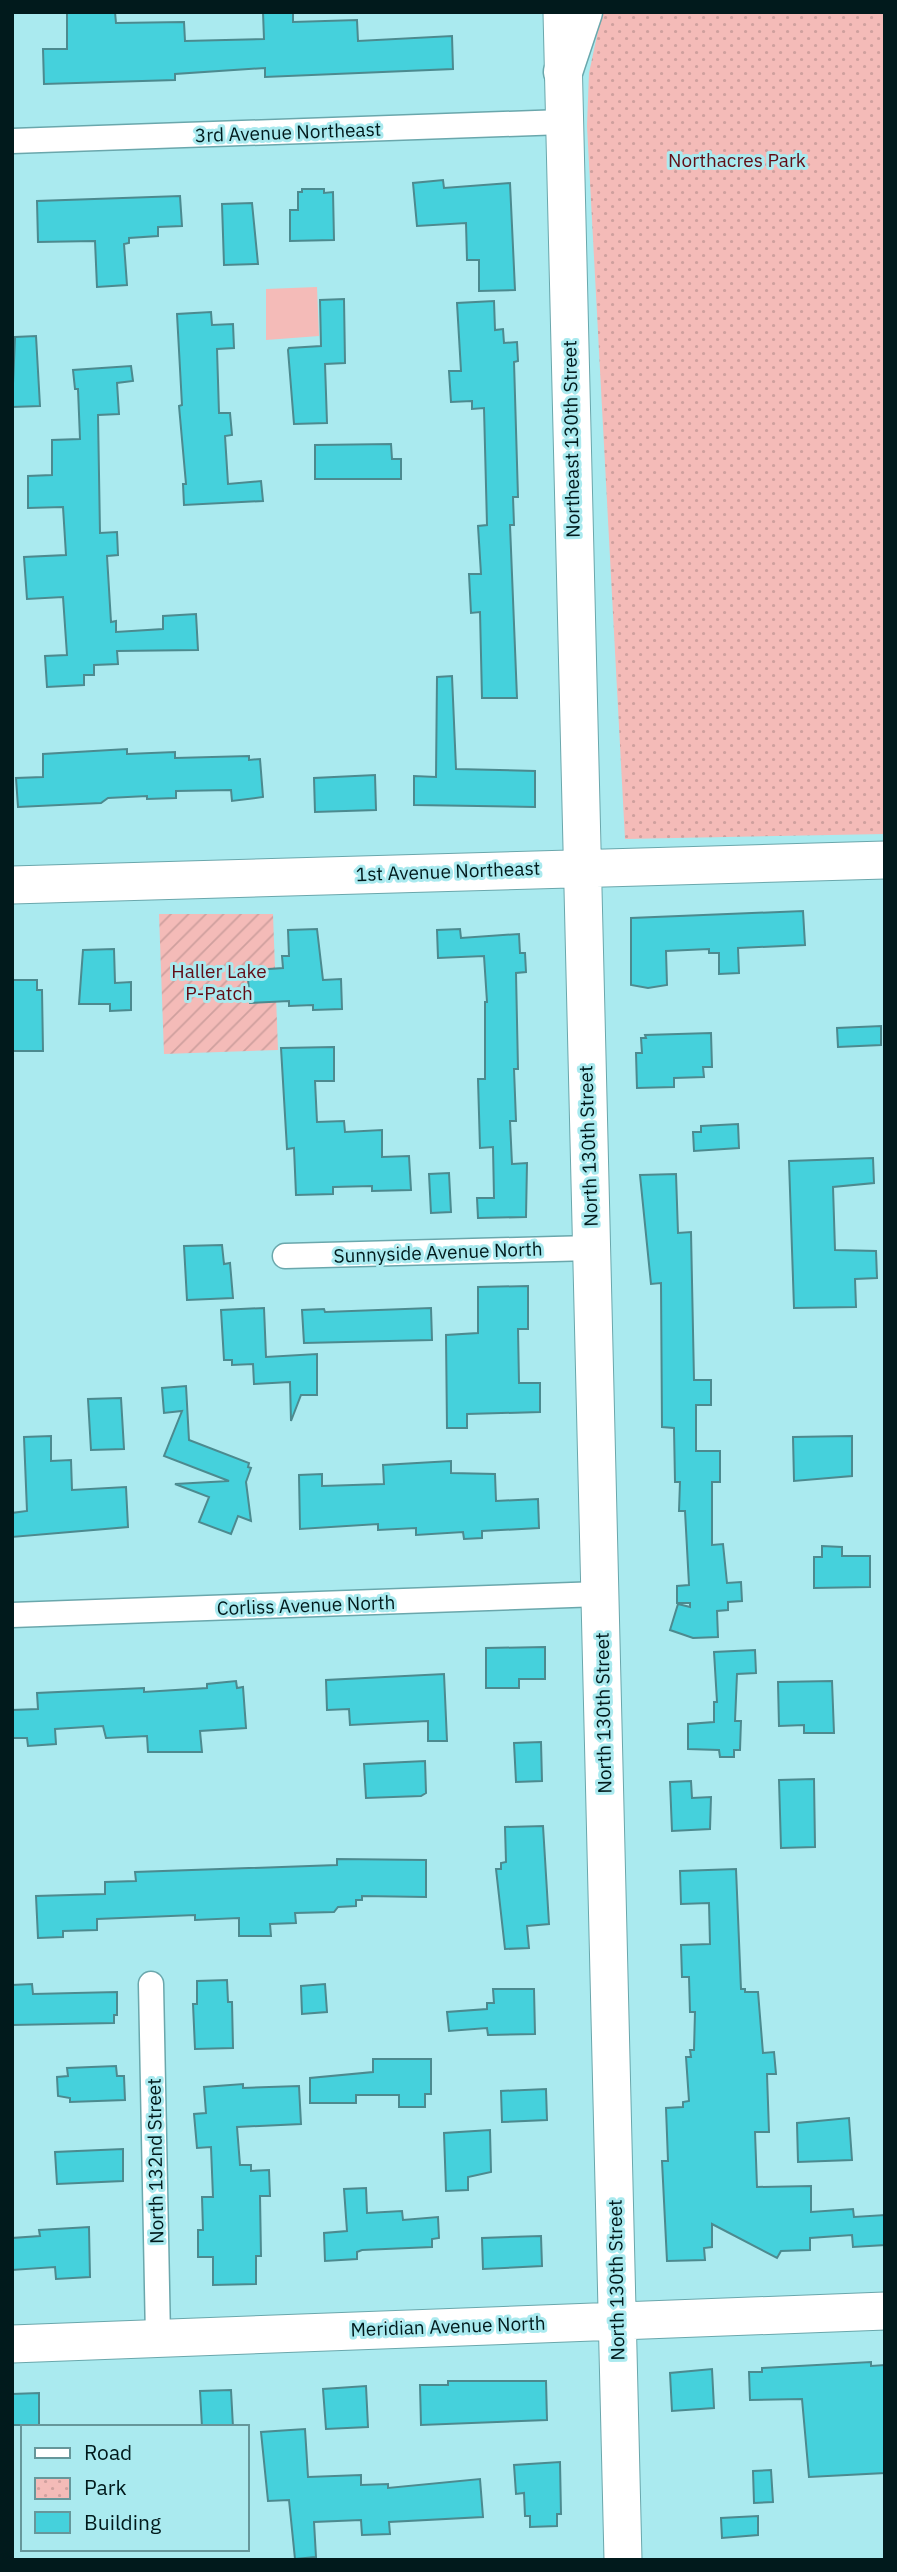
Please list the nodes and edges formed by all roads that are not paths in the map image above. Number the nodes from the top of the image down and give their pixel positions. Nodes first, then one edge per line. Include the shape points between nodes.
1 (562, 12) edge
2 (583, 12) edge
3 (563, 72) junction
4 (563, 122) junction
5 (12, 141) edge
6 (885, 860) edge
7 (582, 866) junction
8 (12, 884) edge
9 (591, 1248) junction
10 (285, 1256) dead end
11 (600, 1594) junction
12 (12, 1615) edge
13 (151, 1984) dead end
14 (885, 2311) edge
15 (617, 2319) junction
16 (158, 2338) junction
17 (12, 2344) edge
18 (623, 2560) edge

1 - 3 main road, Northeast 130th Street
2 - 3 highway
3 - 4 main road, Northeast 130th Street
4 - 5 street, 3rd Avenue Northeast
4 - 7 main road, Northeast 130th Street
6 - 7 main road, 1st Avenue Northeast
7 - 8 main road, 1st Avenue Northeast
7 - 9 main road, North 130th Street
9 - 10 street, Sunnyside Avenue North
9 - 11 main road, North 130th Street
11 - 12 street, Corliss Avenue North
11 - 15 main road, North 130th Street
13 - 16 street, North 132nd Street
14 - 15 main road, Meridian Avenue North
15 - 16 main road, Meridian Avenue North
15 - 18 main road, North 130th Street
16 - 17 main road, Meridian Avenue North

